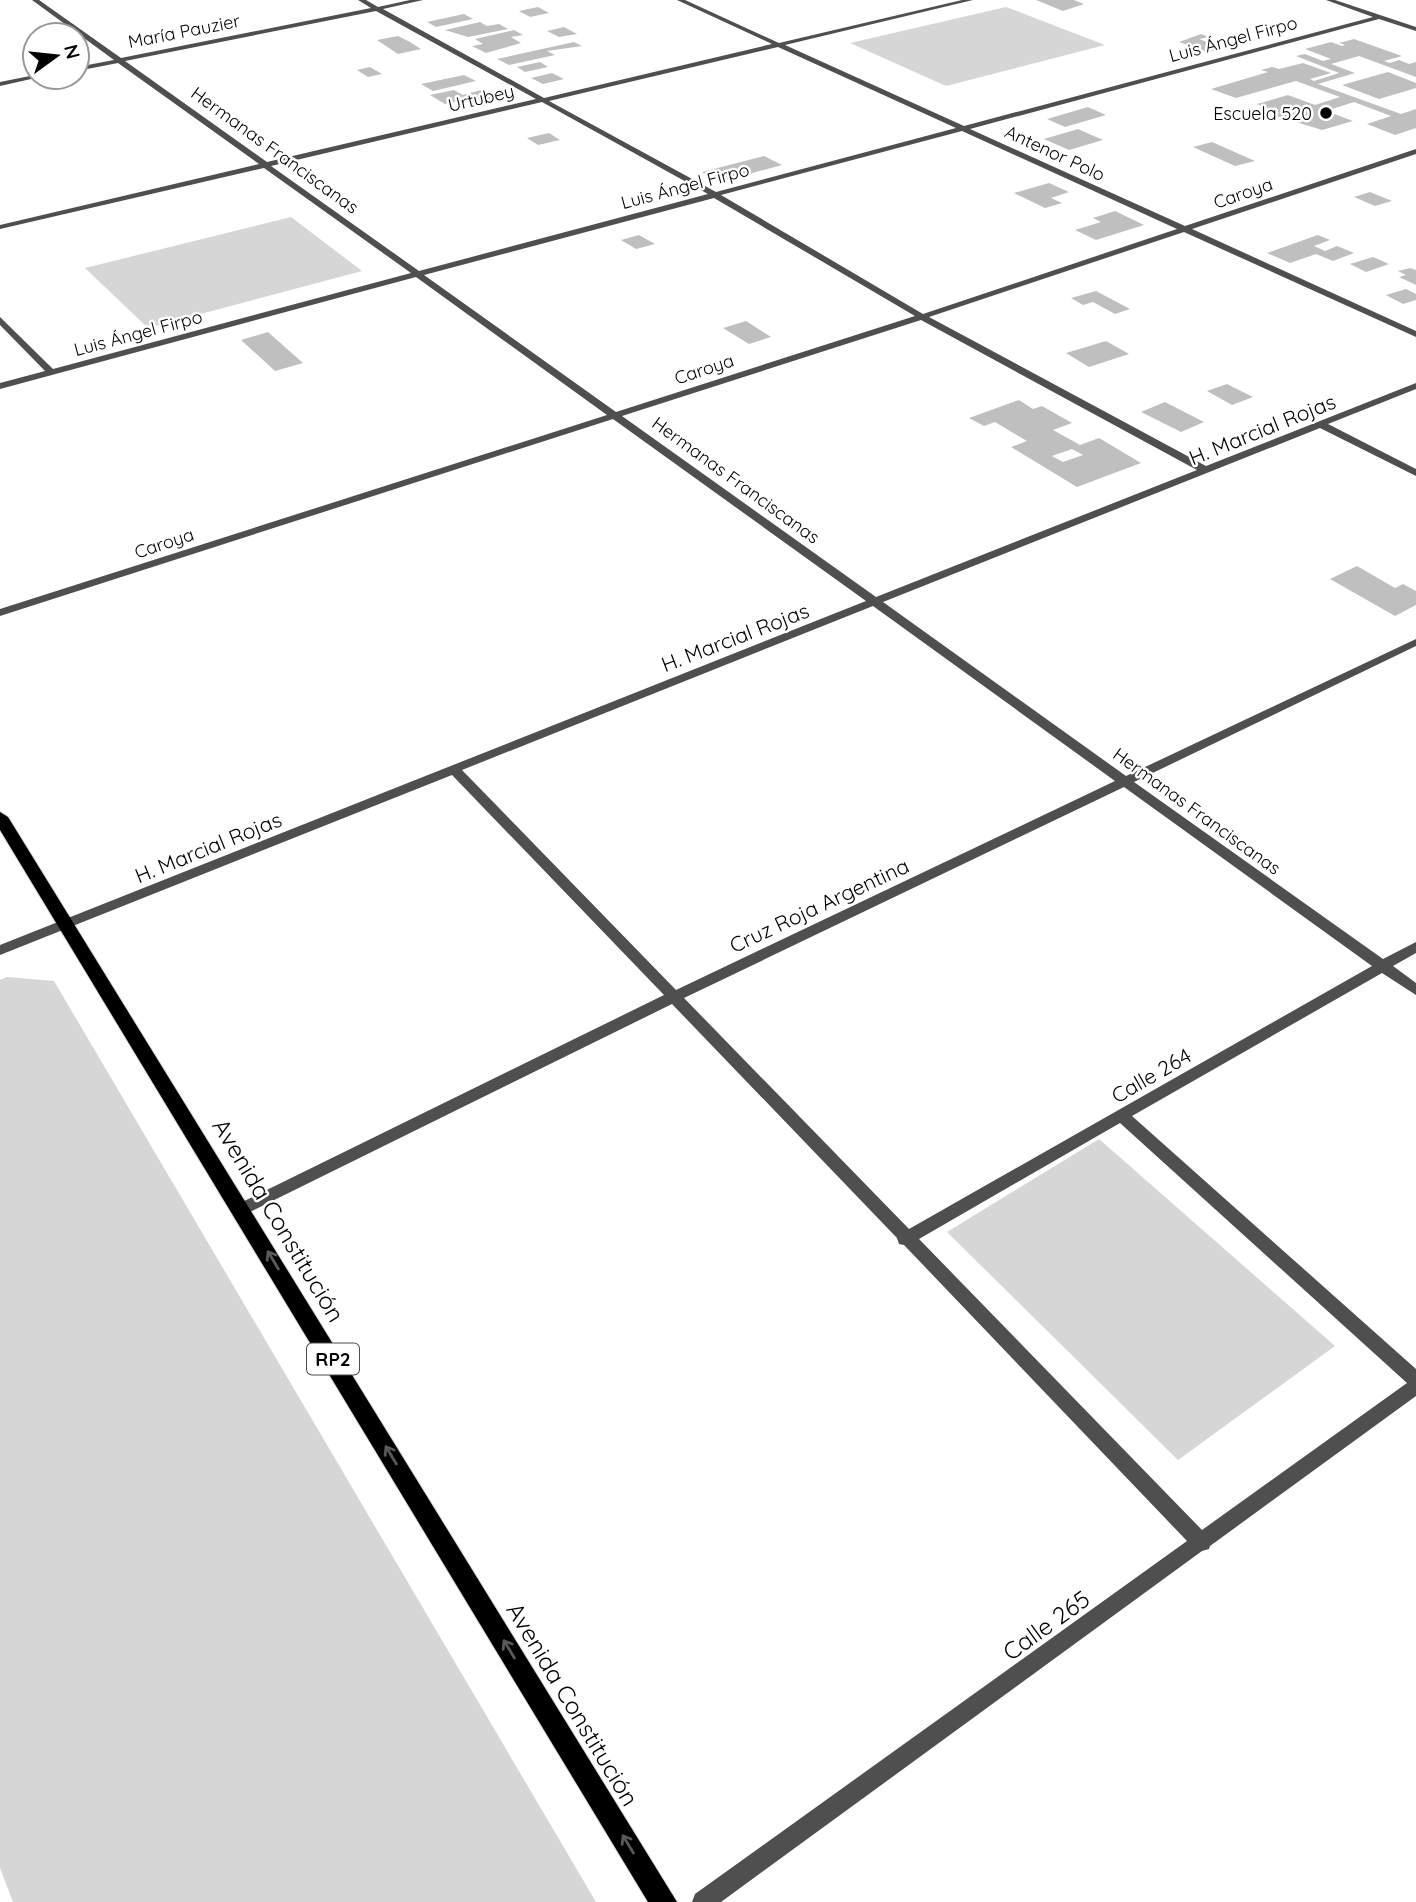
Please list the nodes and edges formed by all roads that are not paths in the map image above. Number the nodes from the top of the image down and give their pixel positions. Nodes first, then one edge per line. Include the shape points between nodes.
1 (34, 0) edge
2 (361, 0) edge
3 (420, 0) edge
4 (680, 0) edge
5 (970, 0) edge
6 (1328, 0) edge
7 (377, 9) junction
8 (1379, 17) junction
9 (1416, 29) edge
10 (779, 45) junction
11 (119, 60) junction
12 (91, 66) edge
13 (21, 80) edge
14 (0, 84) edge
15 (543, 100) junction
16 (963, 128) junction
17 (1414, 153) edge
18 (265, 165) junction
19 (715, 195) junction
20 (0, 227) edge
21 (1184, 230) junction
22 (418, 274) junction
23 (922, 317) junction
24 (0, 320) edge
25 (1416, 334) edge
26 (51, 372) junction
27 (0, 386) edge
28 (1416, 386) edge
29 (614, 414) junction
30 (1322, 425) junction
31 (1207, 471) junction
32 (1416, 473) edge
33 (876, 602) junction
34 (0, 613) edge
35 (1416, 642) edge
36 (453, 768) junction
37 (1127, 782) junction
38 (0, 817) edge
39 (67, 924) junction
40 (1416, 947) edge
41 (0, 950) edge
42 (1384, 967) junction
43 (1416, 990) edge
44 (675, 996) junction
45 (1122, 1116) junction
46 (242, 1209) junction
47 (905, 1239) junction
48 (1416, 1380) edge
49 (1416, 1386) edge
50 (1202, 1543) junction
51 (663, 1902) edge
52 (703, 1902) edge

1 - 11 street, Hermanas Franciscanas
2 - 7 street
3 - 7 street, María Pauzier
4 - 10 street, Antenor Polo
5 - 10 street, Urtubey
6 - 8 street
7 - 11 street, María Pauzier
7 - 15 street
8 - 9 street
8 - 16 street, Luis Ángel Firpo
10 - 15 street, Urtubey
10 - 16 street, Antenor Polo
11 - 12 street, María Pauzier
11 - 18 street, Hermanas Franciscanas
13 - 14 street
15 - 18 street, Urtubey
15 - 19 street
16 - 19 street, Luis Ángel Firpo
16 - 21 street, Antenor Polo
17 - 21 street, Caroya
18 - 20 street, Urtubey
18 - 22 street, Hermanas Franciscanas
19 - 22 street, Luis Ángel Firpo
19 - 23 street
21 - 23 street, Caroya
21 - 25 street, Antenor Polo
22 - 26 street, Luis Ángel Firpo
22 - 29 street, Hermanas Franciscanas
23 - 29 street, Caroya
23 - 31 street
24 - 26 street
26 - 27 street, Luis Ángel Firpo
28 - 30 street, H. Marcial Rojas
29 - 33 street, Hermanas Franciscanas
29 - 34 street, Caroya
30 - 31 street, H. Marcial Rojas
30 - 32 street
31 - 33 street, H. Marcial Rojas
33 - 36 street, H. Marcial Rojas
33 - 37 street, Hermanas Franciscanas
35 - 37 street, Cruz Roja Argentina
36 - 39 street, H. Marcial Rojas
36 - 44 street
37 - 42 street, Hermanas Franciscanas
37 - 44 street, Cruz Roja Argentina
38 - 39 main road, Avenida Constitución / RP2
39 - 41 street, H. Marcial Rojas
39 - 46 main road, Avenida Constitución / RP2
40 - 42 street, Calle 264
42 - 43 street, Hermanas Franciscanas
42 - 45 street, Calle 264
44 - 46 street, Cruz Roja Argentina
44 - 47 street
45 - 47 street, Calle 264
45 - 48 street
51 -> 46 main road, Avenida Constitución / RP2
47 - 50 street
49 - 50 street, Calle 265
50 - 52 street, Calle 265

